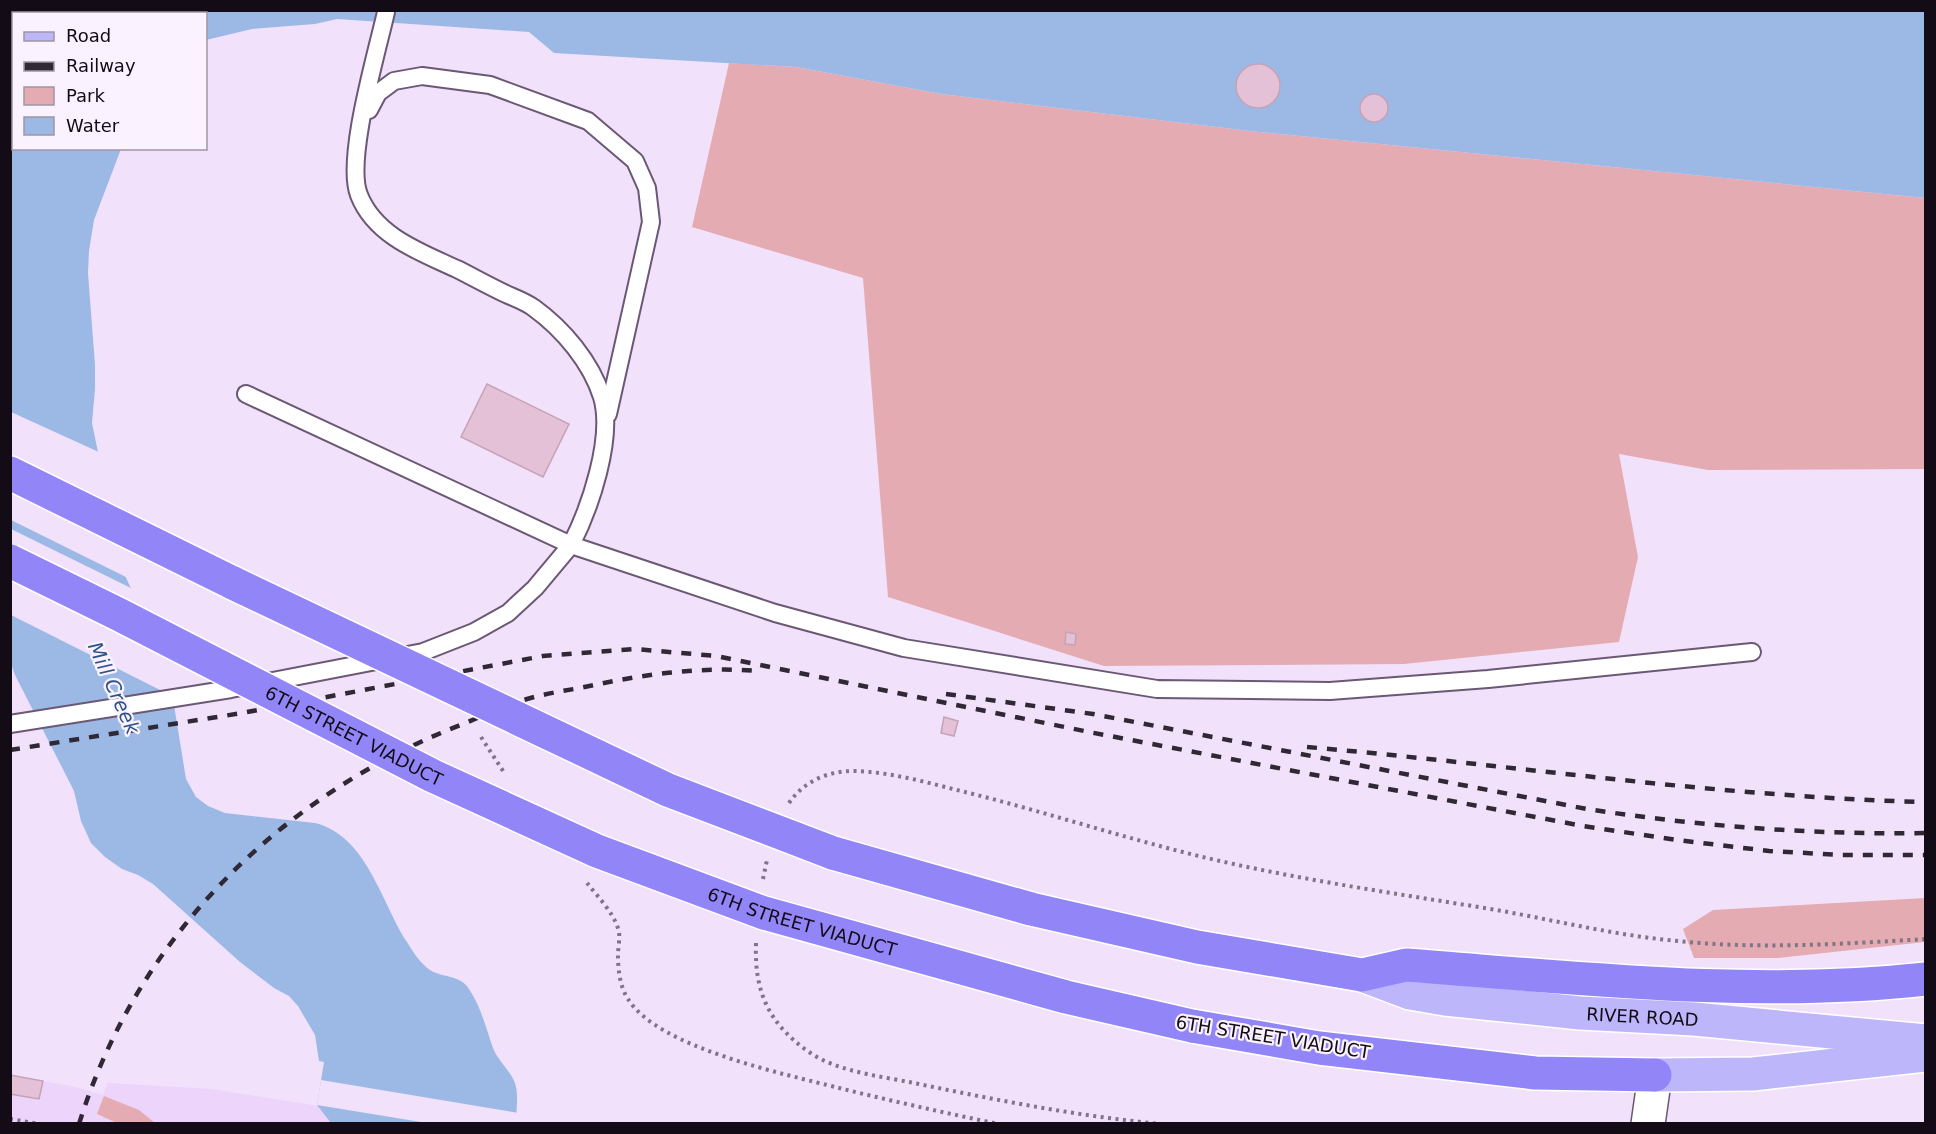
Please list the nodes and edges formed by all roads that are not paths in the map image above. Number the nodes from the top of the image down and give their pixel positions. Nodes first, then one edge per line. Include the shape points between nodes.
1 (386, 12) dead end
2 (361, 126) junction
3 (246, 394) dead end
4 (605, 427) junction
5 (10, 473) edge
6 (571, 545) junction
7 (10, 561) edge
8 (1752, 652) dead end
9 (17, 723) edge
10 (1926, 979) edge
11 (1446, 983) junction
12 (1926, 1041) edge
13 (1926, 1055) edge
14 (1654, 1075) junction
15 (1648, 1124) edge

1 - 2 lane
2 - 4 lane via 354,164 358,194 370,216 399,242 533,307 562,333 589,367 602,398
2 - 4 lane via 378,93 394,81 422,75 490,85 544,104 588,122 635,161 647,188 651,222
3 - 6 lane
4 - 6 lane via 591,500
5 - 11 highway, bridge via 668,790 833,853 1031,909 1197,947 1362,975 1406,965
6 - 8 lane via 775,613 904,648 1157,689 1330,690 1488,679
6 - 9 lane via 508,613 474,632 423,652 231,689
7 - 14 highway, 6TH STREET VIADUCT, bridge via 433,776 597,852 764,913 1066,997 1169,1021 1319,1048 1535,1073
10 - 11 highway via 1820,988
11 - 12 main road, RIVER ROAD via 1580,1013 1694,1019
13 - 14 main road via 1753,1074
14 - 15 street

